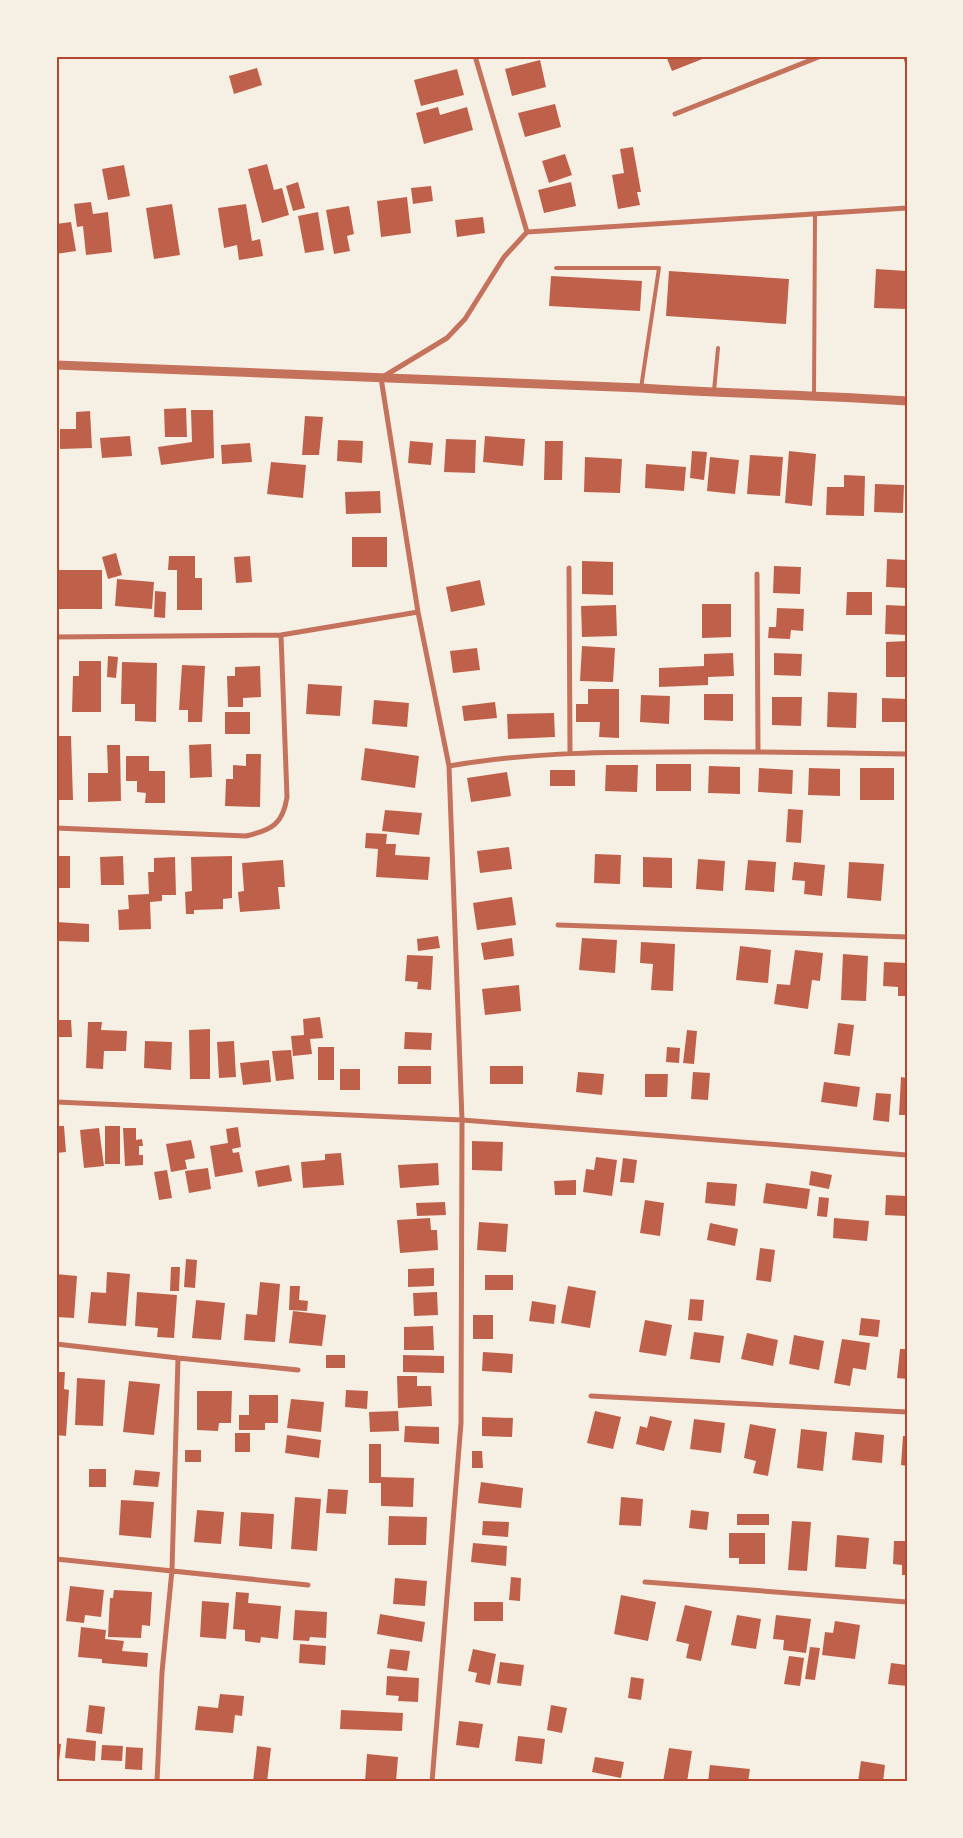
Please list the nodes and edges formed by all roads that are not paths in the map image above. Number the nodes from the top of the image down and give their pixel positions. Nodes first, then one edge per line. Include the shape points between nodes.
1 (475, 56) edge
2 (821, 56) edge
3 (675, 114) dead end
4 (907, 208) edge
5 (814, 215) junction
6 (527, 232) junction
7 (556, 268) dead end
8 (718, 348) dead end
9 (56, 364) edge
10 (381, 378) junction
11 (641, 388) junction
12 (714, 393) junction
13 (814, 395) junction
14 (907, 401) edge
15 (569, 568) dead end
16 (757, 574) dead end
17 (418, 612) junction
18 (282, 635) junction
19 (56, 637) edge
20 (758, 751) junction
21 (570, 752) junction
22 (907, 754) edge
23 (449, 766) junction
24 (56, 828) edge
25 (558, 925) dead end
26 (907, 937) edge
27 (56, 1102) edge
28 (462, 1120) junction
29 (907, 1155) edge
30 (56, 1344) edge
31 (178, 1358) junction
32 (298, 1370) dead end
33 (592, 1396) dead end
34 (907, 1412) edge
35 (56, 1559) edge
36 (172, 1570) junction
37 (645, 1582) dead end
38 (308, 1584) dead end
39 (907, 1602) edge
40 (157, 1782) edge
41 (432, 1782) edge

1 - 6 street
2 - 3 street
4 - 5 street
5 - 6 street
5 - 13 lane
6 - 10 street via 504,257 465,319 447,338
7 - 11 lane via 659,268
8 - 12 lane
9 - 10 street
10 - 11 street
10 - 17 street
11 - 12 street
12 - 13 street
13 - 14 street
15 - 21 street
16 - 20 street
17 - 18 street
17 - 23 street
18 - 19 street
18 - 24 street via 287,796 285,812 275,826 246,836
20 - 21 street
20 - 22 street
21 - 23 street
23 - 28 street
25 - 26 street
27 - 28 street
28 - 29 street
28 - 41 street via 461,1423
30 - 31 street
31 - 32 street
31 - 36 street
33 - 34 street
35 - 36 street
36 - 38 street
36 - 40 street via 162,1672
37 - 39 street

